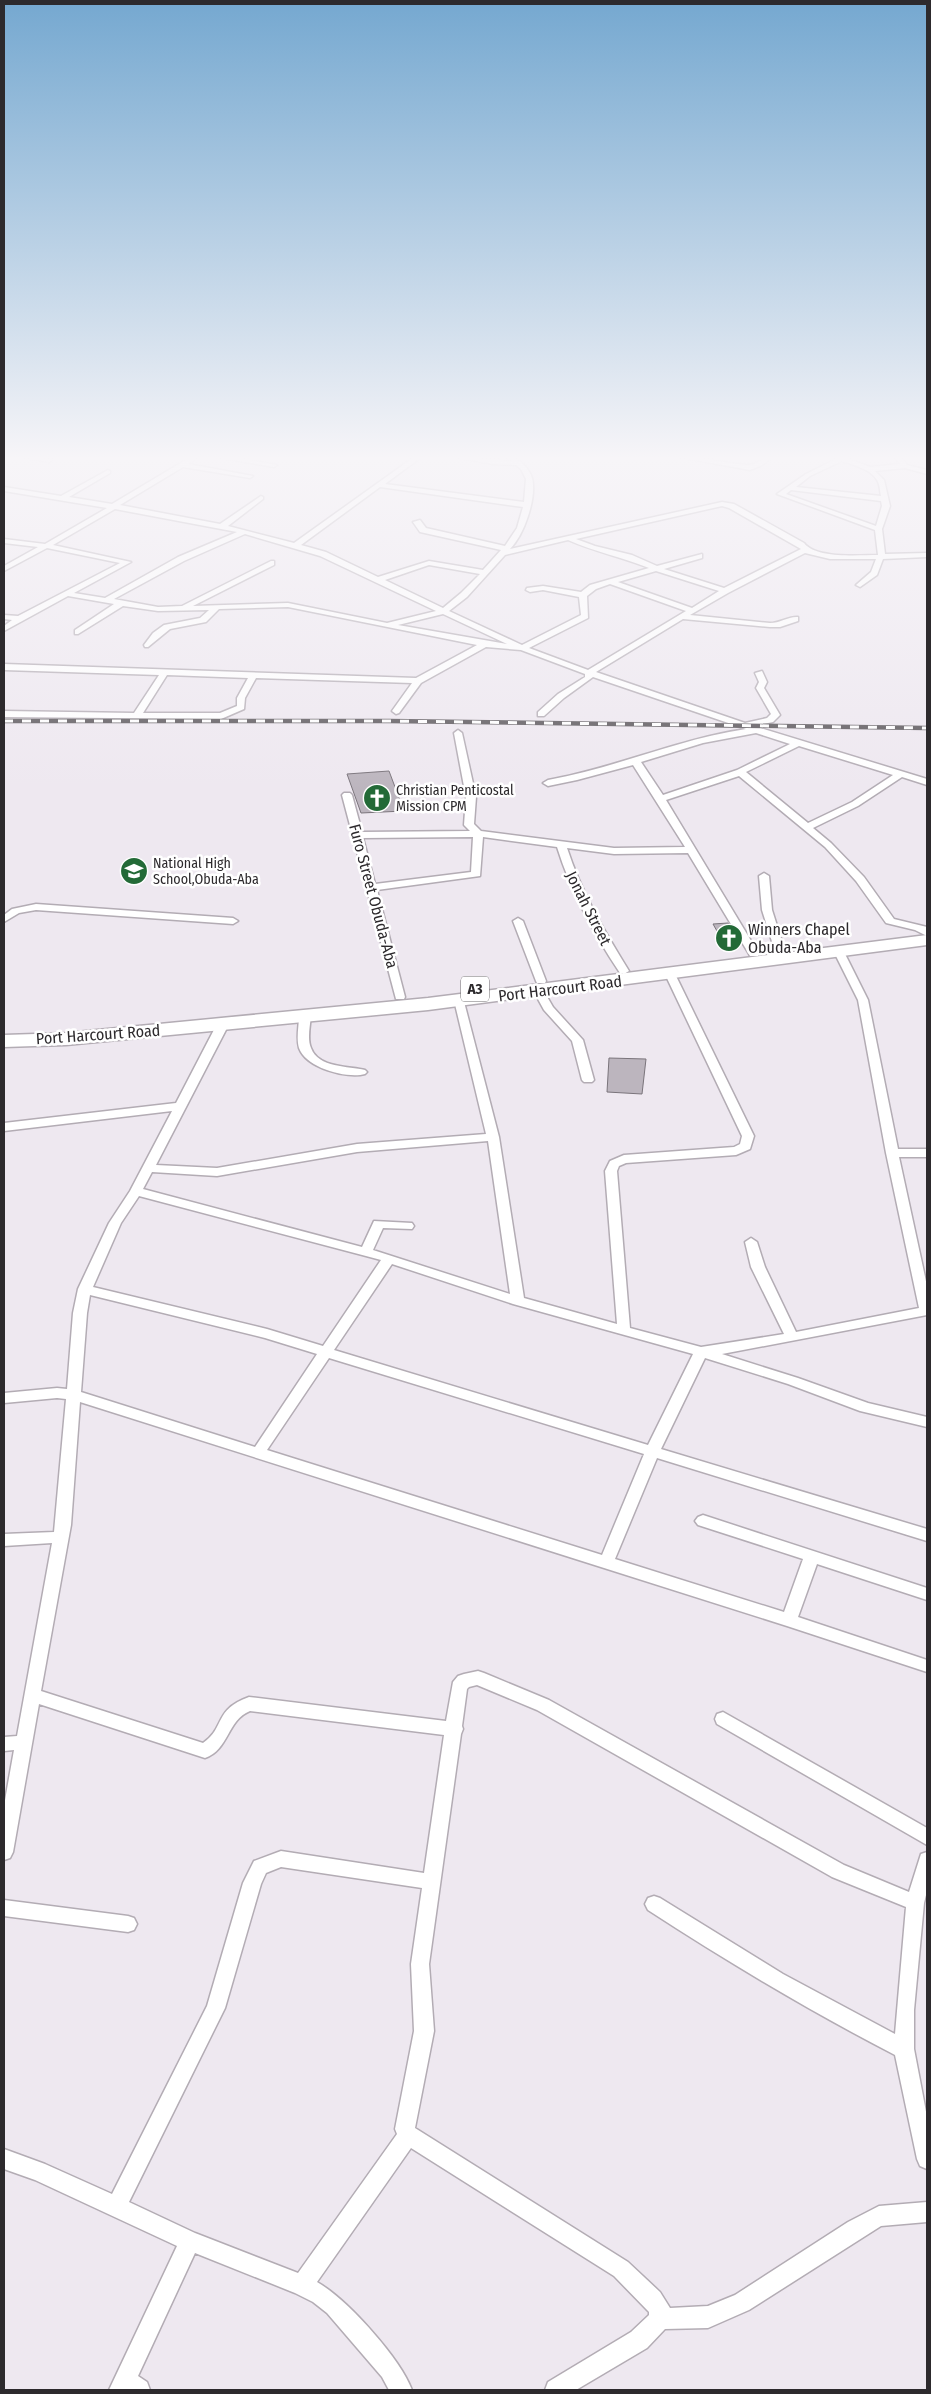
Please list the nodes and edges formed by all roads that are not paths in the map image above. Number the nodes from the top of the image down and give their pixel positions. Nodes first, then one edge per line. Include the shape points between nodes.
1 (123, 567) edge
2 (167, 567) edge
3 (264, 567) edge
4 (350, 567) edge
5 (418, 567) edge
6 (452, 567) edge
7 (489, 567) edge
8 (653, 567) edge
9 (665, 567) edge
10 (773, 567) edge
11 (876, 567) edge
12 (658, 569) junction
13 (484, 572) junction
14 (378, 580) junction
15 (611, 582) junction
16 (860, 585) dead end
17 (530, 590) dead end
18 (725, 591) junction
19 (67, 594) junction
20 (583, 595) junction
21 (105, 601) junction
22 (120, 604) junction
23 (217, 607) junction
24 (182, 608) junction
25 (444, 611) junction
26 (692, 611) junction
27 (4, 617) edge
28 (683, 617) junction
29 (19, 619) junction
30 (795, 619) dead end
31 (387, 625) junction
32 (4, 629) edge
33 (78, 632) dead end
34 (485, 644) junction
35 (148, 645) dead end
36 (522, 648) junction
37 (4, 666) edge
38 (165, 672) junction
39 (589, 673) junction
40 (759, 673) dead end
41 (254, 675) junction
42 (418, 681) junction
43 (396, 710) dead end
44 (4, 714) edge
45 (541, 714) dead end
46 (137, 715) junction
47 (743, 725) junction
48 (758, 730) junction
49 (458, 733) dead end
50 (799, 743) junction
51 (636, 762) junction
52 (740, 772) junction
53 (901, 774) junction
54 (927, 782) edge
55 (548, 784) dead end
56 (347, 795) dead end
57 (661, 798) junction
58 (806, 828) junction
59 (478, 834) junction
60 (358, 835) junction
61 (561, 842) junction
62 (692, 850) junction
63 (764, 876) dead end
64 (371, 888) junction
65 (4, 919) edge
66 (233, 921) dead end
67 (518, 921) dead end
68 (927, 933) edge
69 (927, 940) edge
70 (780, 951) junction
71 (839, 952) junction
72 (754, 954) junction
73 (624, 971) junction
74 (670, 974) junction
75 (539, 986) junction
76 (400, 997) junction
77 (459, 1000) junction
78 (305, 1016) junction
79 (223, 1024) junction
80 (23, 1039) junction
81 (4, 1040) edge
82 (360, 1072) dead end
83 (588, 1080) dead end
84 (181, 1106) junction
85 (4, 1127) edge
86 (493, 1137) junction
87 (892, 1153) junction
88 (927, 1153) edge
89 (148, 1168) junction
90 (136, 1191) junction
91 (408, 1226) dead end
92 (751, 1242) dead end
93 (366, 1252) junction
94 (389, 1258) junction
95 (85, 1289) junction
96 (518, 1302) junction
97 (927, 1311) edge
98 (624, 1332) junction
99 (792, 1337) junction
100 (701, 1352) junction
101 (325, 1354) junction
102 (74, 1395) junction
103 (4, 1398) edge
104 (927, 1422) edge
105 (652, 1452) junction
106 (258, 1453) junction
107 (702, 1522) dead end
108 (927, 1535) edge
109 (60, 1537) junction
110 (4, 1540) edge
111 (811, 1558) junction
112 (606, 1564) junction
113 (927, 1594) edge
114 (789, 1620) junction
115 (927, 1666) edge
116 (33, 1695) junction
117 (723, 1720) dead end
118 (455, 1729) junction
119 (25, 1742) junction
120 (4, 1744) edge
121 (927, 1837) edge
122 (4, 1852) edge
123 (927, 1860) edge
124 (432, 1882) junction
125 (915, 1903) junction
126 (654, 1904) dead end
127 (4, 1908) edge
128 (128, 1924) dead end
129 (904, 2049) junction
130 (408, 2134) junction
131 (4, 2159) edge
132 (927, 2159) edge
133 (116, 2207) junction
134 (927, 2212) edge
135 (190, 2241) junction
136 (302, 2285) junction
137 (660, 2319) junction
138 (128, 2387) edge
139 (401, 2390) edge
140 (556, 2390) edge

1 - 19 street
2 - 21 street
3 - 24 street
4 - 14 street
5 - 14 street
6 - 13 street
7 - 13 street
8 - 12 street
9 - 12 street
10 - 18 street
11 - 16 street via 874,573
12 - 15 street
12 - 18 street
13 - 25 street via 464,595
14 - 25 street
15 - 20 street via 593,587
15 - 26 street
17 - 20 street via 543,588
18 - 26 street
19 - 21 street
19 - 29 street
20 - 36 street via 585,616
21 - 22 street
22 - 24 street via 158,609
22 - 33 street
23 - 24 street
23 - 31 street via 288,605
23 - 35 street via 203,620 167,628 156,634
25 - 31 street
25 - 36 street
26 - 28 street
27 - 29 street
28 - 30 street via 770,625
28 - 39 street
29 - 32 street
31 - 34 street
34 - 36 street
34 - 42 street
36 - 39 street
37 - 38 street
38 - 41 street
38 - 46 street
39 - 45 street via 589,678
39 - 47 street
40 - 47 street via 763,682 760,688 776,715 761,723
41 - 42 street
41 - 46 street via 241,698 241,706 226,715
42 - 43 street
44 - 46 street
47 - 48 street
48 - 50 street
48 - 51 street via 705,740
49 - 59 street via 471,797 469,825
50 - 52 street
50 - 53 street
51 - 55 street via 583,778
51 - 57 street
52 - 57 street
52 - 58 street
53 - 54 street
53 - 58 street via 855,804
56 - 60 street, Furo Street Obuda-Aba
57 - 62 street
58 - 68 street via 828,845 860,879 890,921 915,926
59 - 60 street
59 - 61 street
59 - 64 street via 476,874
60 - 64 street, Furo Street Obuda-Aba
61 - 62 street via 630,852
61 - 73 street, Jonah Street via 568,870 593,922
62 - 72 street
63 - 70 street via 767,910
64 - 76 street, Furo Street Obuda-Aba
65 - 66 street via 16,911 36,907
67 - 75 street
68 - 70 highway, Port Harcourt Road / A3
69 - 71 highway, Port Harcourt Road / A3
70 - 72 highway, Port Harcourt Road / A3
71 - 74 highway, Port Harcourt Road / A3
71 - 87 street via 862,1000
72 - 73 highway, Port Harcourt Road / A3
73 - 75 highway, Port Harcourt Road / A3
74 - 75 highway, Port Harcourt Road / A3
74 - 98 street via 748,1136 746,1146 736,1151 624,1159 614,1164 611,1171
75 - 76 highway, Port Harcourt Road / A3
75 - 77 highway, Port Harcourt Road / A3
75 - 83 street via 548,1008 577,1040
76 - 80 highway, Port Harcourt Road / A3 via 68,1031
77 - 78 highway, Port Harcourt Road / A3
77 - 86 street
78 - 79 highway, Port Harcourt Road / A3
78 - 82 street via 308,1054 333,1068
79 - 80 highway, Port Harcourt Road / A3 via 66,1039
79 - 84 street
80 - 81 highway, A3
84 - 85 street
84 - 89 street
86 - 89 street via 357,1148 217,1172
86 - 96 street
87 - 88 street
87 - 97 street
89 - 90 street
90 - 93 street
90 - 95 street via 115,1223
91 - 93 street via 378,1224
92 - 99 street via 758,1267
93 - 94 street
94 - 96 street
94 - 101 street
95 - 101 street via 267,1334
95 - 102 street
96 - 98 street
97 - 99 street
98 - 100 street
99 - 100 street
100 - 104 street via 888,1414
100 - 105 street
101 - 105 street
101 - 106 street
102 - 103 street via 57,1393
102 - 106 street
102 - 109 street
105 - 108 street
105 - 112 street
106 - 112 street
107 - 111 street
109 - 110 street
109 - 116 street
111 - 113 street
111 - 114 street
112 - 114 street
114 - 115 street
116 - 118 street via 205,1751 214,1746 232,1712 249,1704
116 - 119 street
117 - 121 street
118 - 124 street
118 - 125 street via 459,1687 464,1681 478,1678 543,1705 838,1871
119 - 120 street
119 - 122 street
123 - 125 street
124 - 130 street via 420,1964 424,2031 405,2129
124 - 133 street via 281,1859 260,1867 252,1883 216,2008
125 - 129 street
126 - 129 street via 771,1978
127 - 128 street
129 - 132 street
130 - 136 street
130 - 137 street via 621,2269 653,2299 660,2309
131 - 133 street
133 - 135 street
134 - 137 street via 879,2216 742,2303 708,2317
135 - 136 street
135 - 138 street
136 - 139 street via 334,2306 390,2369
137 - 140 street via 639,2340

